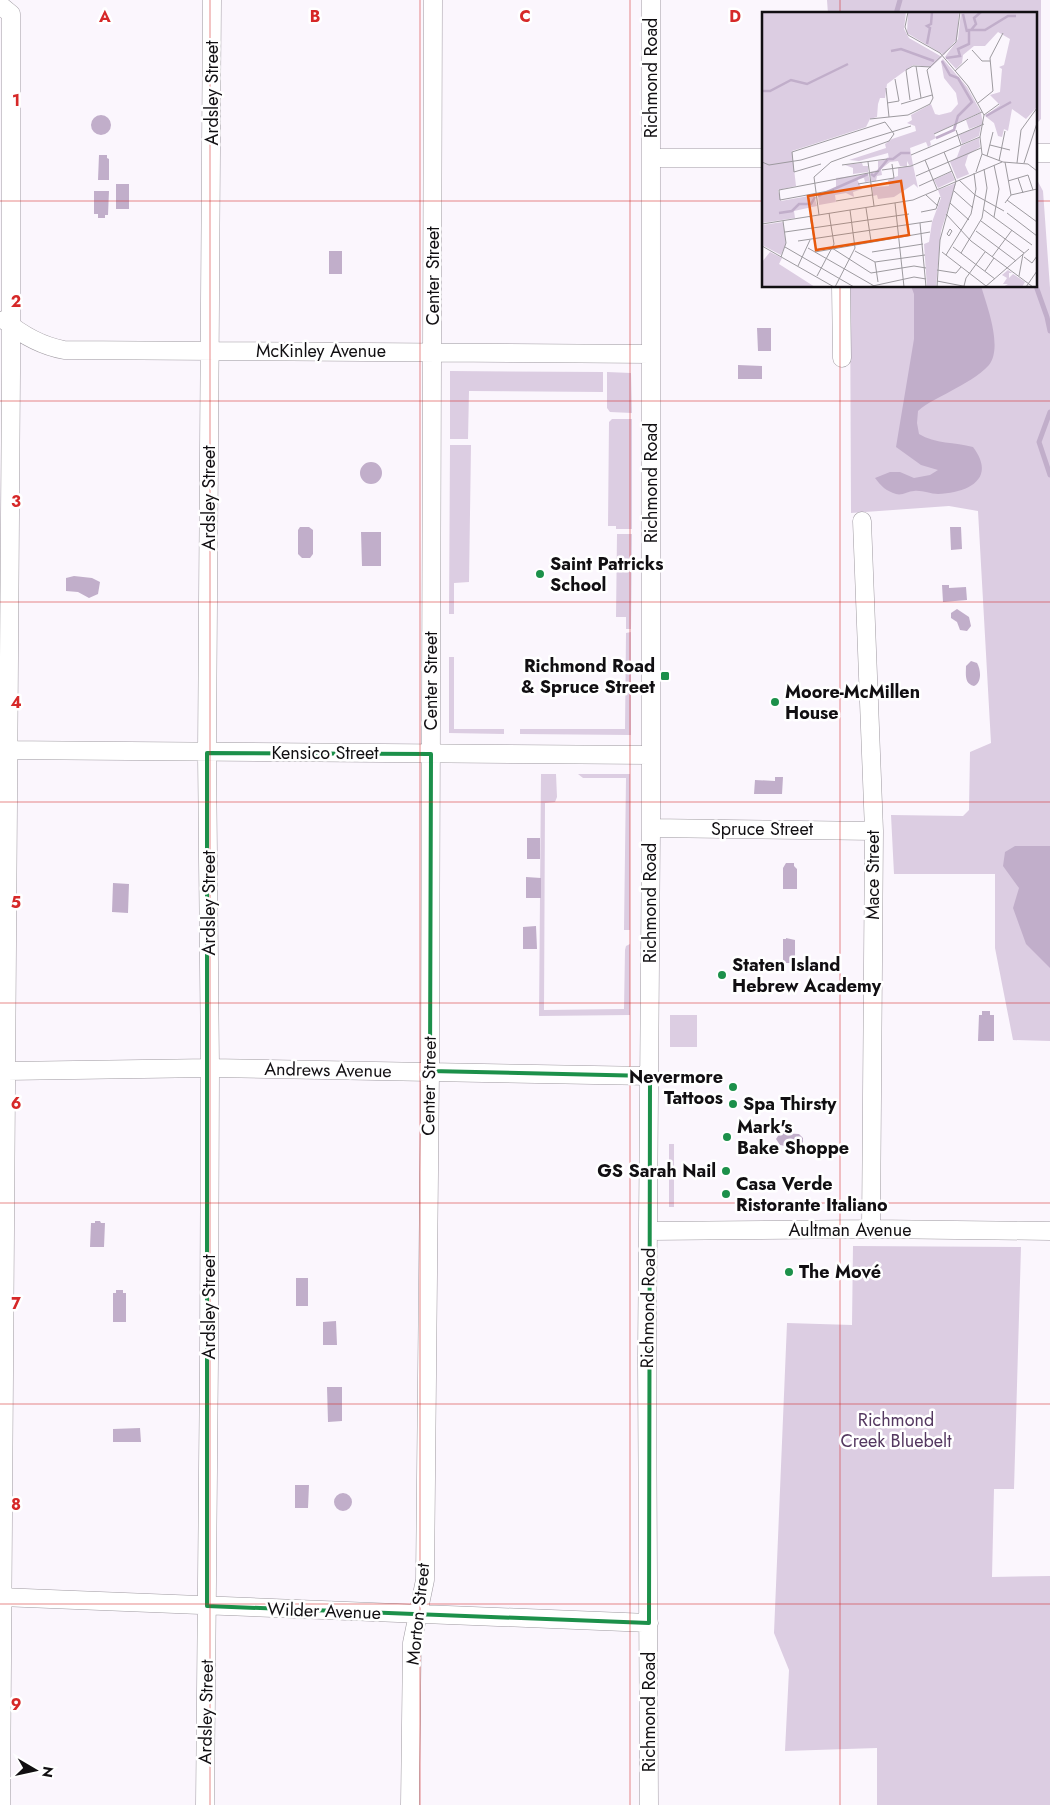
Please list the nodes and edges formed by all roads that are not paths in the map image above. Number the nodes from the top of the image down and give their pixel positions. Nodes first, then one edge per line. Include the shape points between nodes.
1 (212, 0) edge
2 (434, 0) edge
3 (651, 0) edge
4 (0, 5) edge
5 (651, 158) junction
6 (762, 158) edge
7 (841, 288) edge
8 (6, 322) edge
9 (210, 350) junction
10 (432, 352) junction
11 (651, 354) junction
12 (842, 358) dead end
13 (862, 521) dead end
14 (4, 751) edge
15 (207, 752) junction
16 (431, 754) junction
17 (650, 754) junction
18 (651, 828) junction
19 (874, 830) junction
20 (210, 1068) junction
21 (6, 1071) junction
22 (430, 1071) junction
23 (650, 1076) junction
24 (872, 1229) junction
25 (649, 1231) junction
26 (1050, 1231) edge
27 (2, 1357) edge
28 (426, 1362) joint
29 (1, 1597) edge
30 (207, 1606) junction
31 (418, 1615) junction
32 (649, 1623) junction
33 (1, 1805) edge
34 (205, 1805) edge
35 (410, 1805) edge
36 (649, 1805) edge

1 - 9 street, Ardsley Street
2 - 10 street, Center Street
3 - 5 street, Richmond Road
4 - 8 street via 11,14
5 - 6 street
5 - 11 street, Richmond Road
7 - 12 street
8 - 9 street, McKinley Avenue via 33,340 64,350
8 - 14 street
9 - 10 street, McKinley Avenue
9 - 15 street, Ardsley Street
10 - 11 street, McKinley Avenue
10 - 16 street, Center Street
11 - 17 street, Richmond Road
13 - 19 street, Mace Street
14 - 15 street, Kensico Street
14 - 21 street
15 - 16 street, Kensico Street
15 - 20 street, Ardsley Street
16 - 17 street, Kensico Street
16 - 22 street, Center Street
17 - 18 street, Richmond Road
18 - 19 street, Spruce Street
18 - 23 street, Richmond Road
19 - 24 street, Mace Street
20 - 21 street, Andrews Avenue
20 - 22 street, Andrews Avenue
20 - 30 street, Ardsley Street
21 - 27 street
22 - 23 street, Andrews Avenue
22 - 28 street, Center Street
23 - 25 street, Richmond Road
24 - 25 street, Aultman Avenue
24 - 26 street, Aultman Avenue
25 - 32 street, Richmond Road
27 - 29 street
28 - 31 street, Morton Street via 425,1580
29 - 30 street, Wilder Avenue
29 - 33 street
30 - 31 street, Wilder Avenue
30 - 34 street, Ardsley Street
31 - 32 street, Wilder Avenue
31 - 35 street, Morton Street via 412,1643
32 - 36 street, Richmond Road

